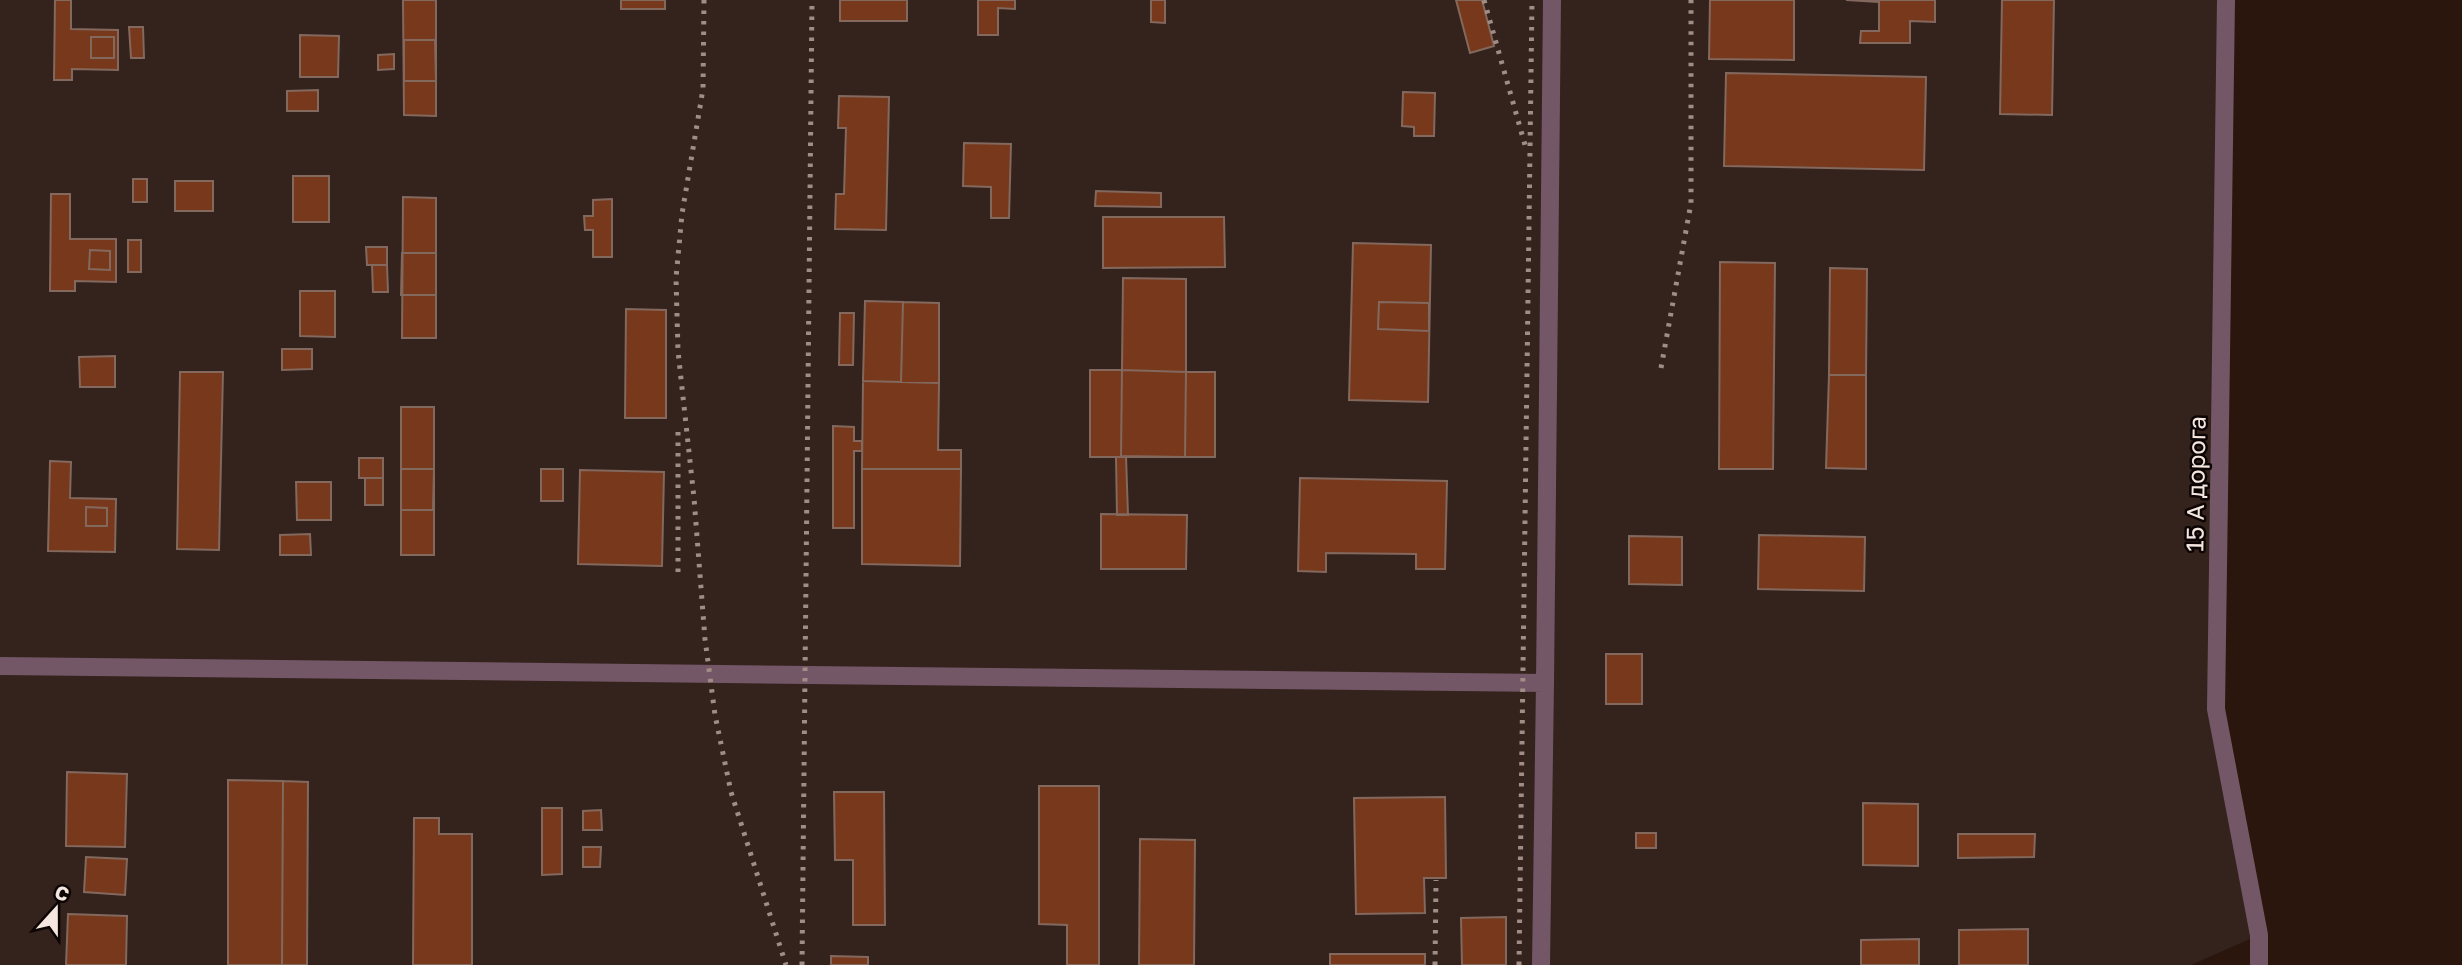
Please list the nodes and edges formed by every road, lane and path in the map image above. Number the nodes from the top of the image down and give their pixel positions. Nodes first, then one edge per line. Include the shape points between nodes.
1 (1552, 0) edge
2 (2226, 0) edge
3 (0, 666) edge
4 (1545, 683) junction
5 (1541, 965) edge
6 (2259, 965) edge

1 - 4 street
2 - 6 street, 15 А дорога via 2216,709 2259,935
3 - 4 street
4 - 5 street

